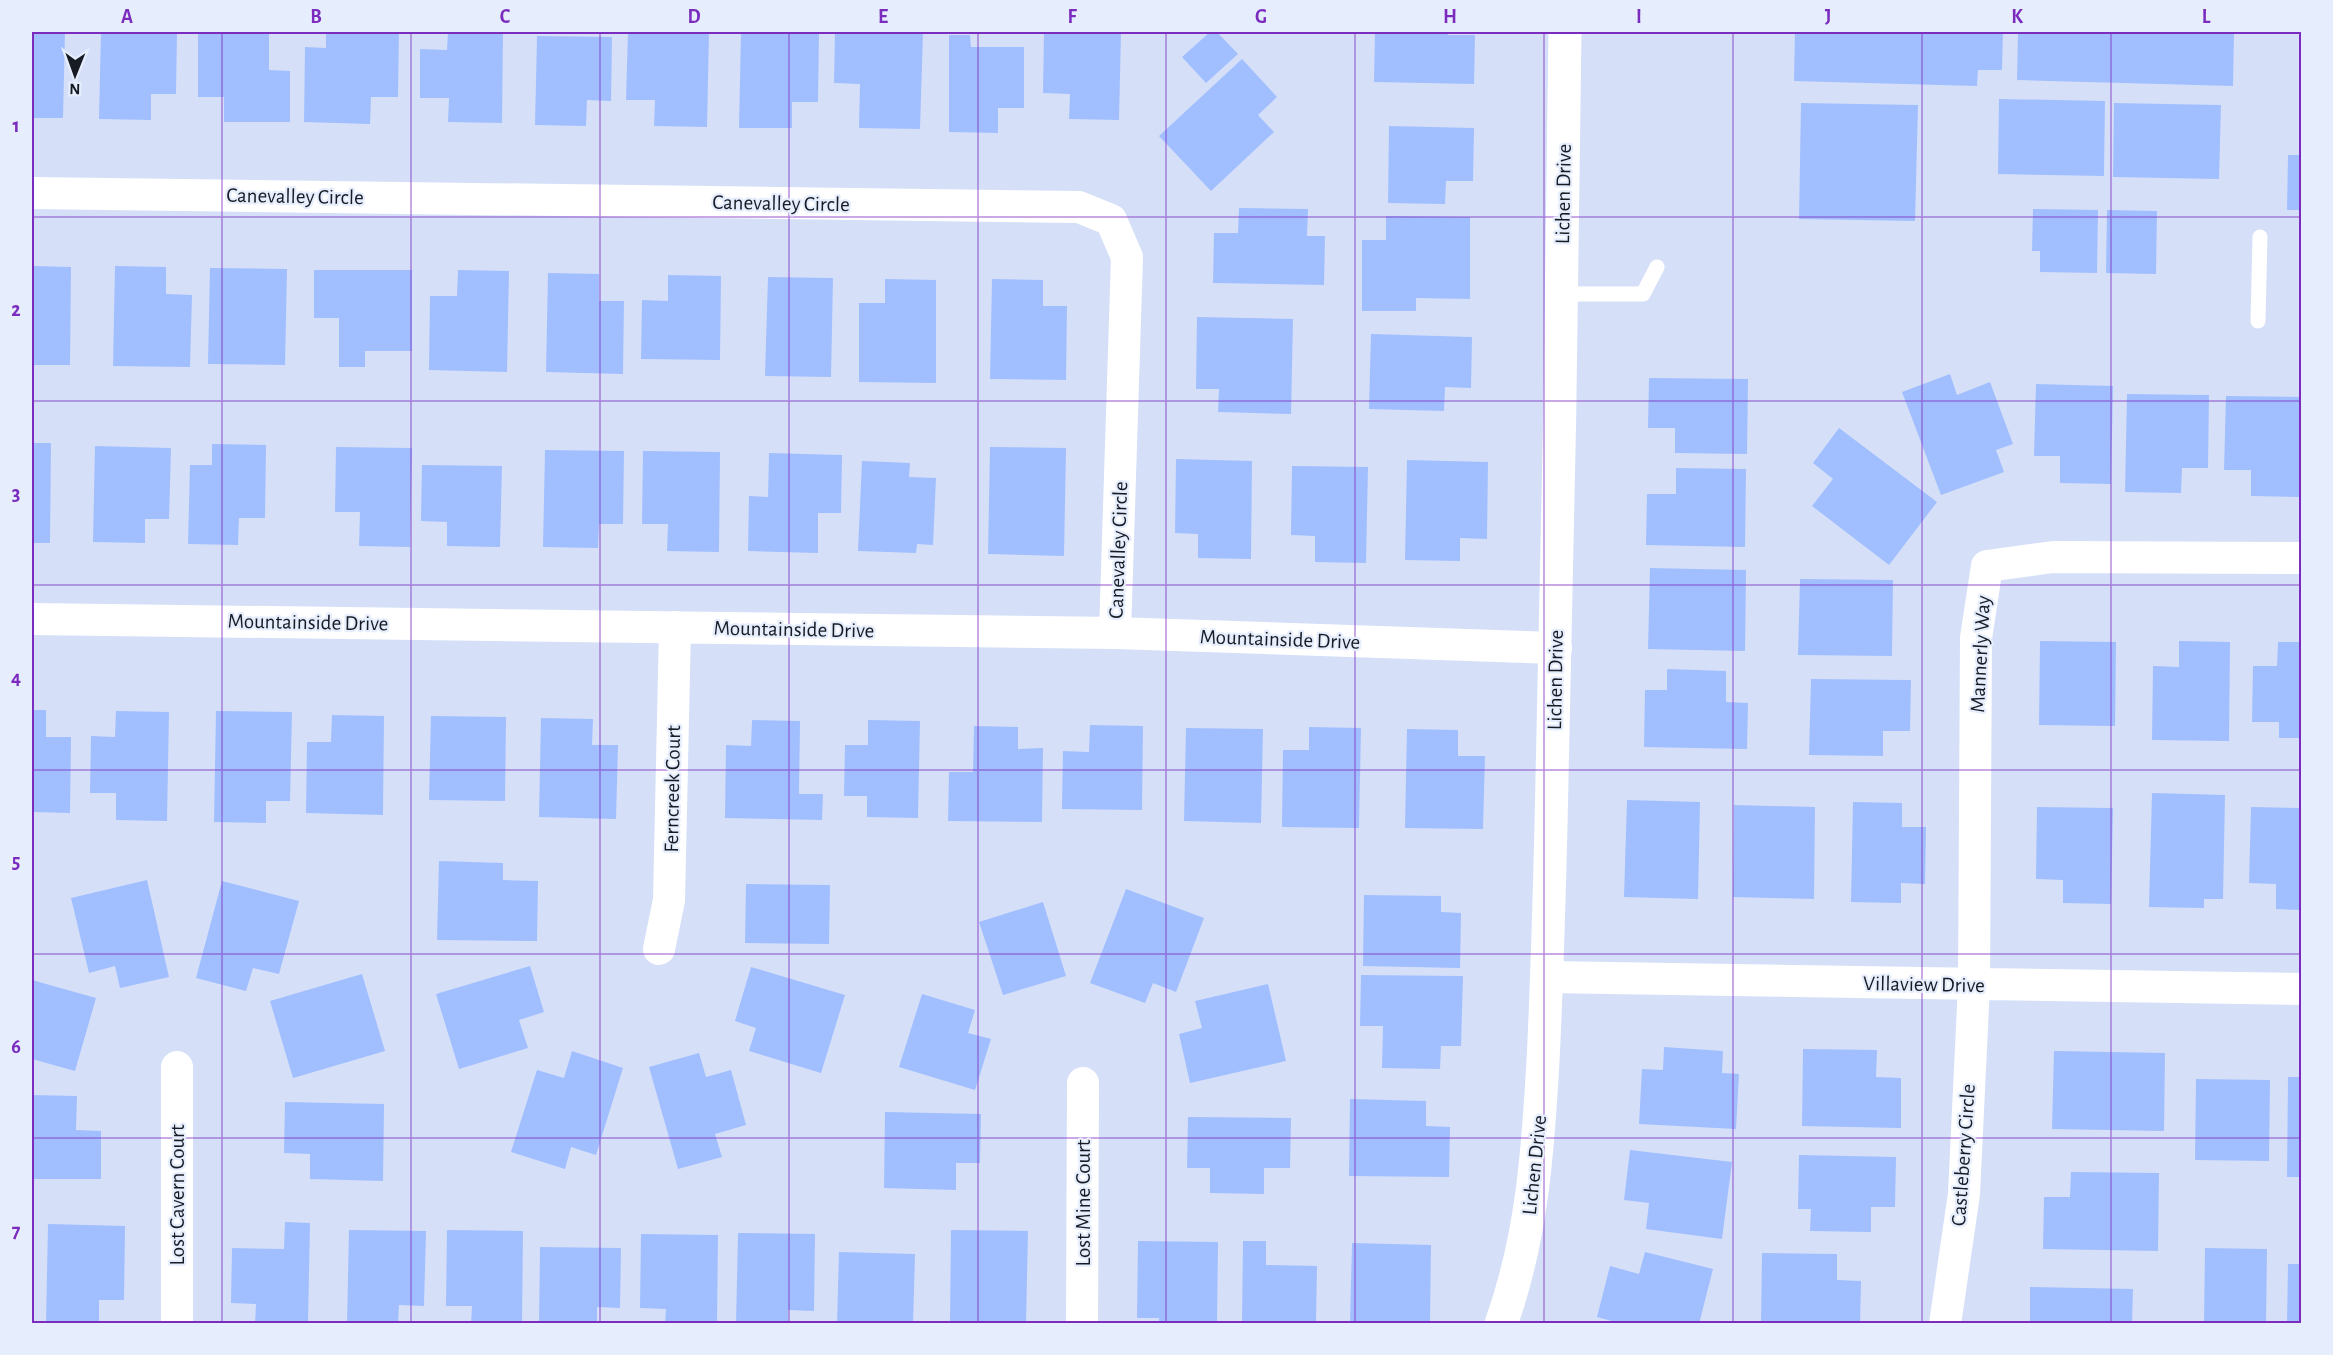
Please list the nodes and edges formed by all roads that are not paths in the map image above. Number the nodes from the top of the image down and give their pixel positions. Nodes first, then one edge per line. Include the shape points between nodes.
1 (1564, 32) edge
2 (32, 193) edge
3 (2260, 237) dead end
4 (1657, 267) dead end
5 (1562, 294) junction
6 (2258, 321) dead end
7 (2301, 558) edge
8 (32, 619) edge
9 (675, 627) junction
10 (1115, 633) junction
11 (1556, 648) junction
12 (659, 949) dead end
13 (1547, 977) junction
14 (1974, 985) junction
15 (2301, 989) edge
16 (177, 1067) dead end
17 (1083, 1083) dead end
18 (177, 1323) edge
19 (1082, 1323) edge
20 (1501, 1323) edge
21 (1945, 1323) edge

1 - 5 street, Lichen Drive
2 - 10 street, Canevalley Circle via 1079,207 1111,220 1127,257
3 - 6 lane
4 - 5 lane via 1643,294
5 - 11 street, Lichen Drive
7 - 14 street, Mannerly Way via 2053,557 1987,566 1976,638
8 - 9 street, Mountainside Drive
9 - 10 street, Mountainside Drive
9 - 12 street, Ferncreek Court via 669,900
10 - 11 street, Mountainside Drive
11 - 13 street, Lichen Drive
13 - 14 street, Villaview Drive
13 - 20 street, Lichen Drive via 1538,1146 1529,1218 1521,1260
14 - 15 street, Villaview Drive
14 - 21 street, Castleberry Circle via 1964,1194
16 - 18 street, Lost Cavern Court
17 - 19 street, Lost Mine Court

